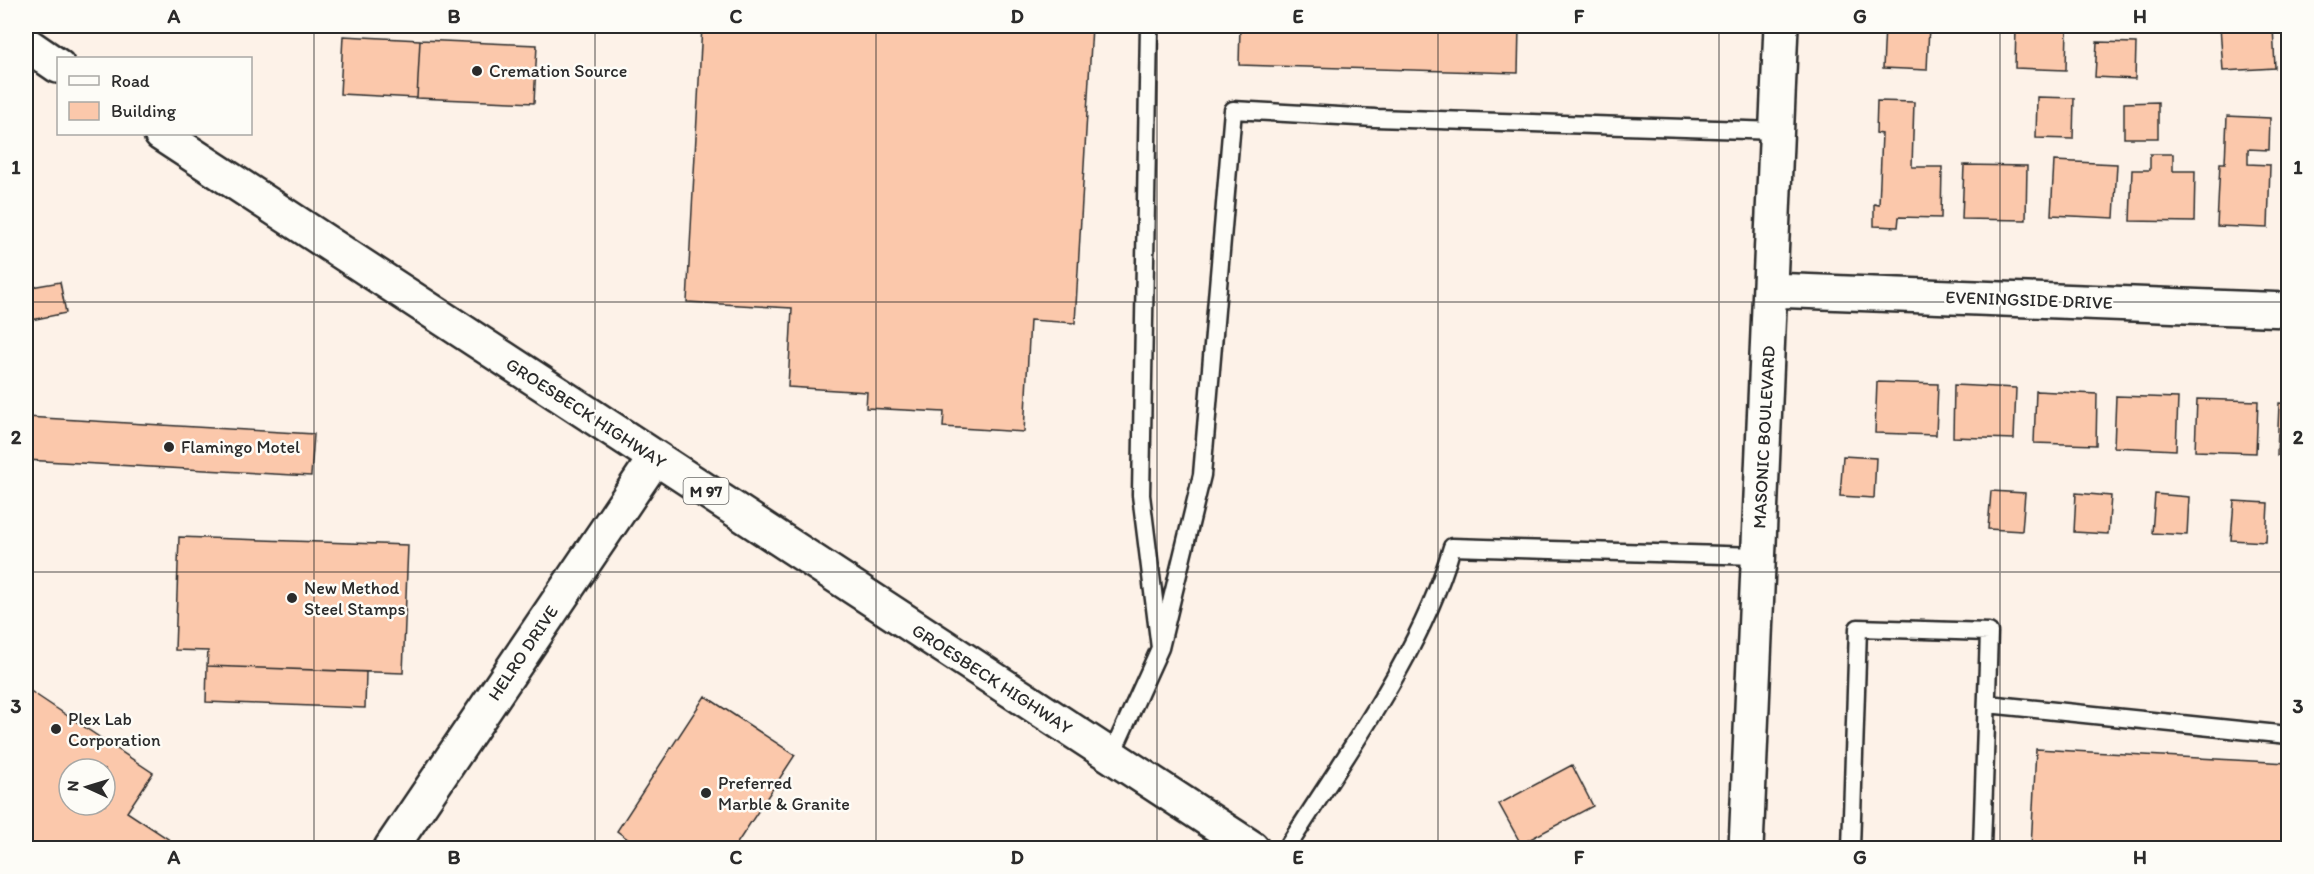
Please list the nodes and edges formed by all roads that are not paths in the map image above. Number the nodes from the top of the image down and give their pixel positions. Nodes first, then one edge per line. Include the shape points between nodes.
1 (1149, 26) edge
2 (1782, 26) edge
3 (26, 44) edge
4 (57, 65) edge
5 (1777, 131) junction
6 (163, 135) edge
7 (1770, 290) junction
8 (2289, 310) edge
9 (655, 458) junction
10 (1758, 556) junction
11 (1160, 648) junction
12 (1987, 705) junction
13 (2289, 735) edge
14 (1111, 756) junction
15 (391, 849) edge
16 (1252, 849) edge
17 (1287, 849) edge
18 (1746, 849) edge
19 (1851, 849) edge
20 (1982, 849) edge

1 - 11 lane via 1141,495
2 - 5 street, MASONIC BOULEVARD
3 - 4 street
5 - 7 street, MASONIC BOULEVARD
5 - 11 lane via 1233,110 1202,475
6 - 9 street, GROESBECK HIGHWAY / M 97
7 - 8 street, EVENINGSIDE DRIVE
7 - 10 street, MASONIC BOULEVARD
9 - 14 street, GROESBECK HIGHWAY / M 97
9 - 15 street, HELRO DRIVE
10 - 17 lane via 1452,547 1410,651
10 - 18 street, MASONIC BOULEVARD
11 - 14 lane
12 - 13 lane
12 - 19 lane via 1989,632 1858,628
12 - 20 lane
14 - 16 street, GROESBECK HIGHWAY / M 97

